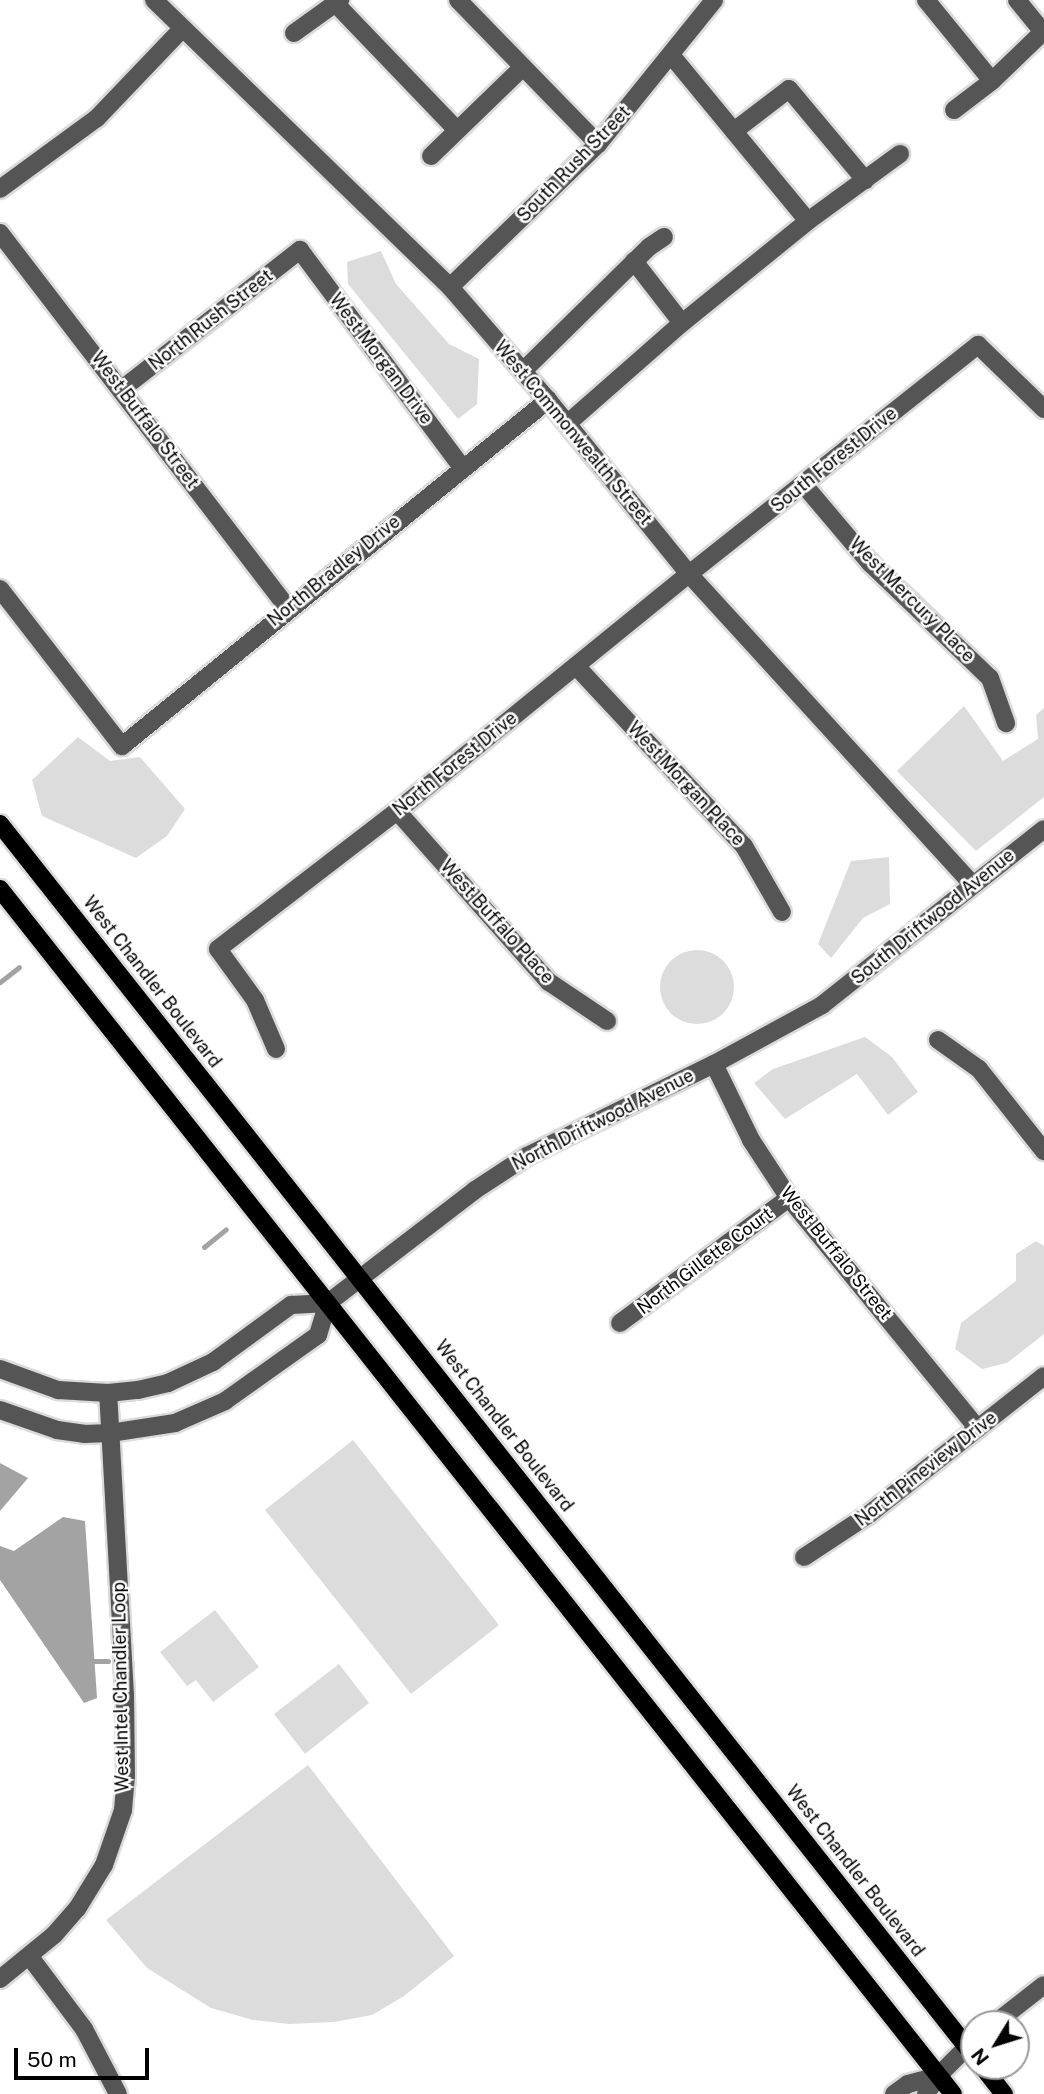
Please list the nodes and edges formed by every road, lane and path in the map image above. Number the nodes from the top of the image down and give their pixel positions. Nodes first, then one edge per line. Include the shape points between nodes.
1 (154, 0) edge
2 (458, 0) edge
3 (926, 0) edge
4 (1017, 0) edge
5 (711, 1) edge
6 (338, 2) edge
7 (182, 29) junction
8 (1043, 32) edge
9 (294, 33) dead end
10 (671, 55) junction
11 (523, 67) junction
12 (992, 81) junction
13 (954, 110) dead end
14 (457, 130) junction
15 (734, 131) junction
16 (598, 144) junction
17 (900, 154) dead end
18 (431, 156) dead end
19 (865, 180) junction
20 (0, 189) edge
21 (808, 222) junction
22 (0, 233) edge
23 (664, 236) dead end
24 (300, 250) joint
25 (634, 261) junction
26 (450, 287) junction
27 (682, 323) junction
28 (523, 370) junction
29 (122, 389) junction
30 (548, 400) junction
31 (1044, 408) edge
32 (568, 423) junction
33 (462, 467) junction
34 (804, 485) junction
35 (689, 574) junction
36 (0, 589) edge
37 (288, 609) junction
38 (576, 666) junction
39 (1006, 723) dead end
40 (397, 811) junction
41 (0, 824) edge
42 (1044, 829) edge
43 (973, 885) junction
44 (0, 889) edge
45 (782, 912) dead end
46 (821, 1005) joint
47 (607, 1021) dead end
48 (937, 1041) dead end
49 (276, 1049) dead end
50 (714, 1064) junction
51 (1044, 1151) edge
52 (789, 1198) junction
53 (360, 1278) junction
54 (328, 1303) junction
55 (620, 1323) dead end
56 (0, 1369) edge
57 (1044, 1376) edge
58 (108, 1393) junction
59 (0, 1410) edge
60 (978, 1429) junction
61 (110, 1433) junction
62 (804, 1557) dead end
63 (30, 1957) junction
64 (0, 1979) edge
65 (1044, 1985) edge
66 (1012, 2010) edge
67 (960, 2033) edge
68 (960, 2057) edge
69 (939, 2076) junction
70 (993, 2080) edge
71 (118, 2094) edge
72 (894, 2094) edge
73 (926, 2094) edge
74 (953, 2094) edge
75 (1004, 2094) edge

1 - 7 street, West Commonwealth Street
2 - 11 street
3 - 12 street
4 - 8 street
5 - 10 street, South Rush Street
6 - 9 street
6 - 14 street
7 - 20 street via 97,118
7 - 26 street, West Commonwealth Street
8 - 12 street
10 - 15 street
10 - 16 street, South Rush Street
11 - 14 street
11 - 16 street
12 - 13 street
14 - 18 street
15 - 19 street via 789,89
15 - 21 street
16 - 26 street, South Rush Street
17 - 19 street
19 - 21 street
21 - 27 street
22 - 29 street, West Buffalo Street
23 - 25 street
24 - 29 street, North Rush Street
24 - 33 street, West Morgan Drive
25 - 27 street
25 - 28 street
26 - 28 street, West Commonwealth Street
27 - 32 street
28 - 30 street, West Commonwealth Street
29 - 37 street, West Buffalo Street
30 - 32 street, West Commonwealth Street
30 - 33 street, North Bradley Drive
31 - 34 street, South Forest Drive via 978,345
32 - 35 street, West Commonwealth Street
33 - 37 street, North Bradley Drive
34 - 35 street, South Forest Drive
34 - 39 street, West Mercury Place via 870,563 990,678
35 - 38 street, North Forest Drive
35 - 43 street, West Commonwealth Street
36 - 37 street, North Bradley Drive via 122,746
38 - 40 street, North Forest Drive
38 - 45 street, West Morgan Place via 744,846
40 - 47 street, West Buffalo Place via 549,982
40 - 49 street, North Forest Drive via 218,949 255,1000
41 - 53 main road, West Chandler Boulevard
42 - 43 street, South Driftwood Avenue
43 - 46 street, South Driftwood Avenue
44 - 54 main road
46 - 50 street, North Driftwood Avenue
48 - 51 street via 979,1069
50 - 52 street, West Buffalo Street via 751,1140
50 - 53 street, North Driftwood Avenue via 527,1156
52 - 55 street, North Gillette Court
52 - 60 street, West Buffalo Street
53 - 54 street, North Driftwood Avenue
53 - 67 main road, West Chandler Boulevard
54 - 58 street via 291,1305 190,1375
54 - 61 street via 318,1335 225,1401 175,1423
54 - 69 main road
56 - 58 street via 58,1390
57 - 60 street, North Pineview Drive
58 - 61 street, West Intel Chandler Loop
59 - 61 street via 57,1430
60 - 62 street, North Pineview Drive via 868,1515
61 - 63 street, West Intel Chandler Loop via 124,1695 123,1810 96,1881 77,1909
63 - 64 street, West Intel Chandler Loop
63 - 71 street via 84,2029
65 - 66 street
68 - 69 street
69 - 72 street via 908,2084
69 - 73 street
69 - 74 main road
70 - 75 main road

